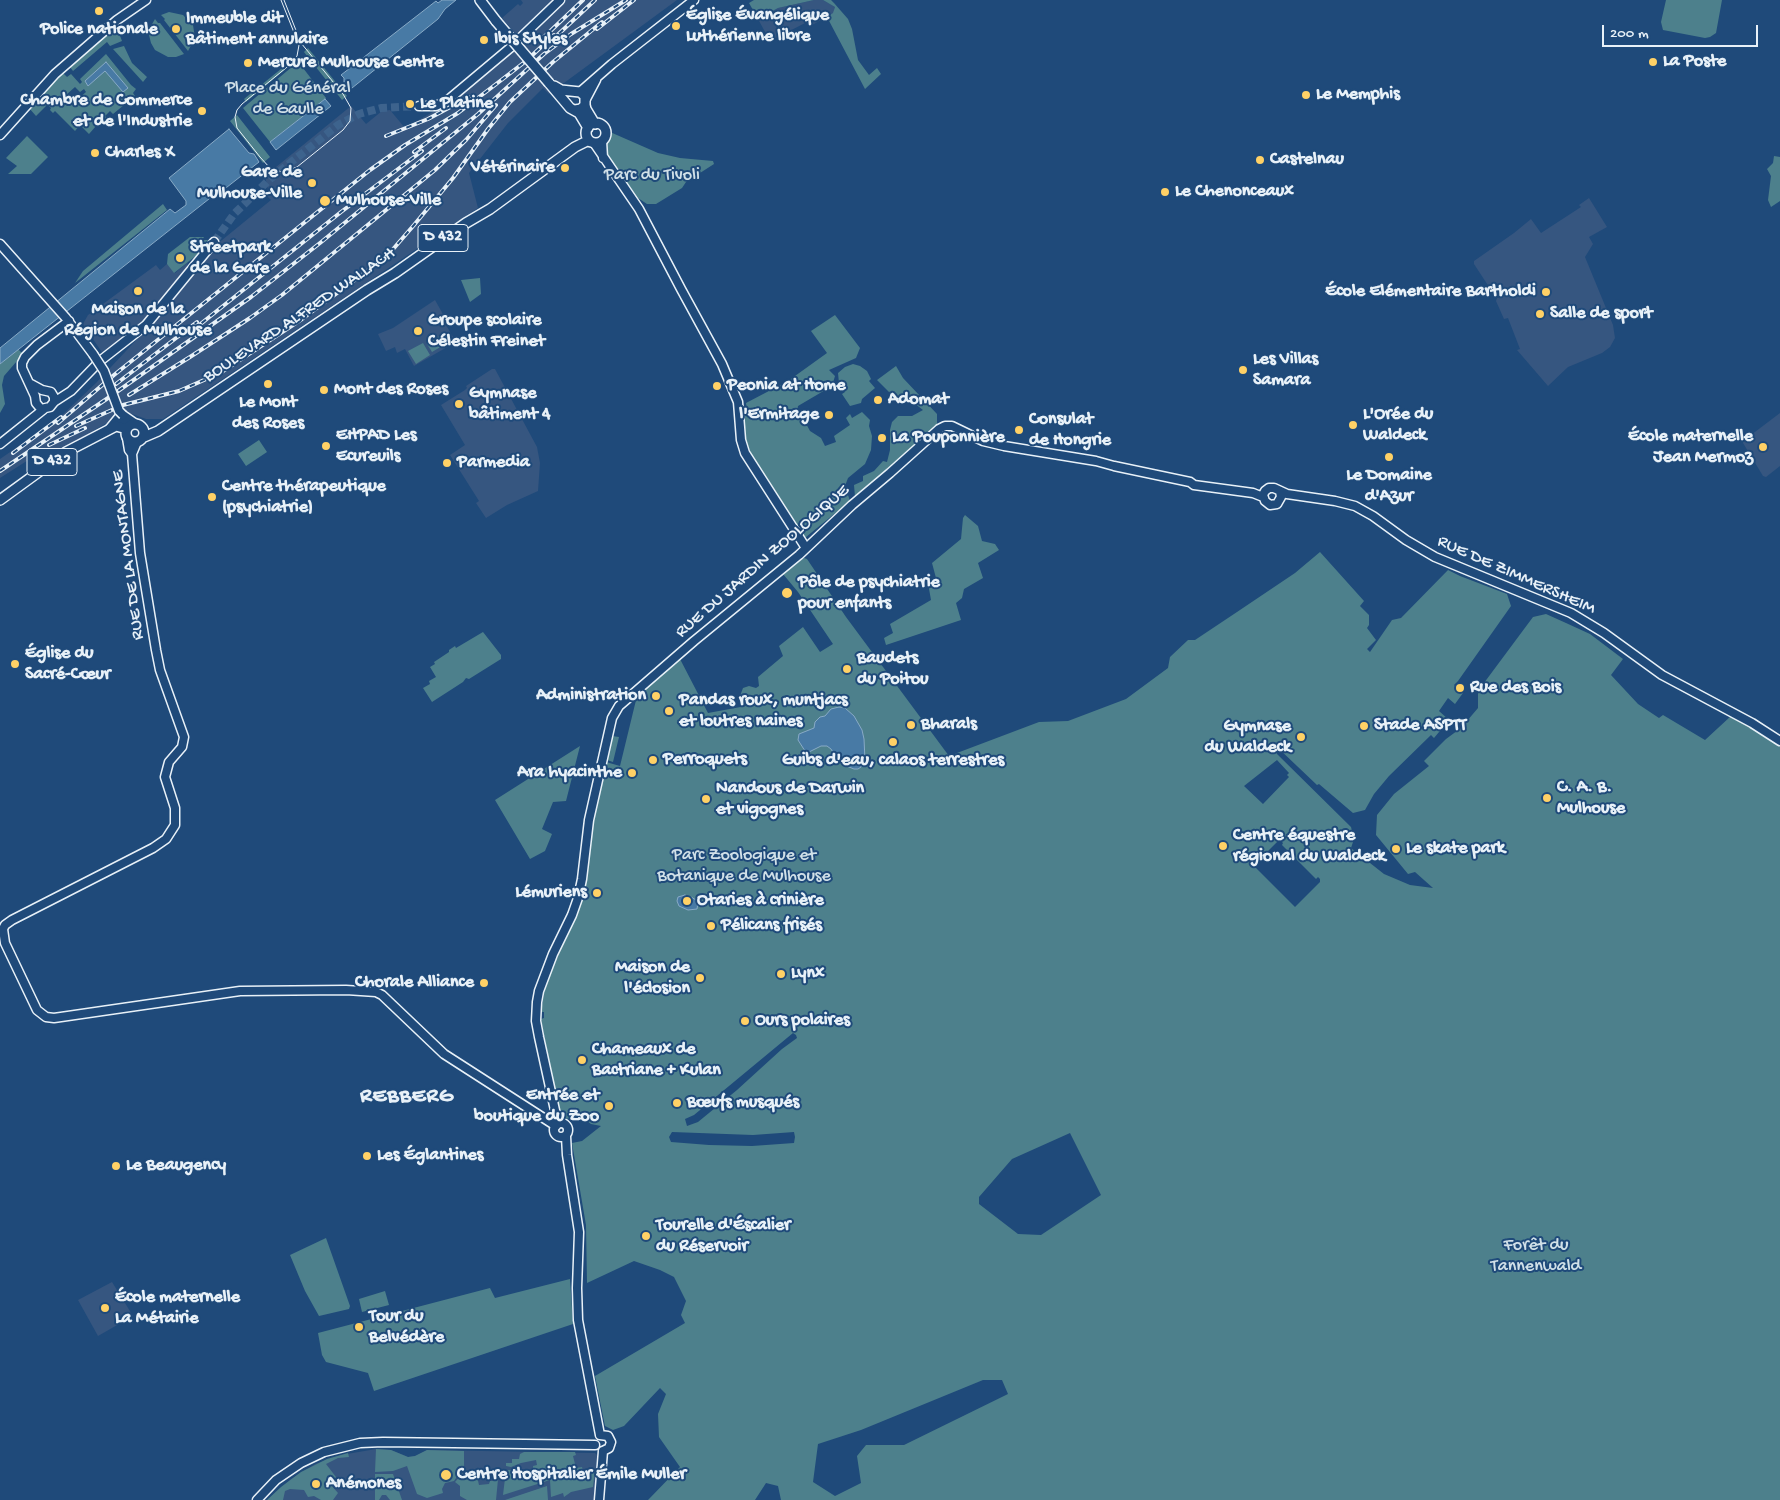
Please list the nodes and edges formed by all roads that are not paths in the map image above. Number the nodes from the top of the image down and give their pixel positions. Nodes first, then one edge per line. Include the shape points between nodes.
1 (146, 0) edge
2 (480, 0) edge
3 (560, 0) edge
4 (694, 0) edge
5 (549, 83) junction
6 (581, 96) junction
7 (567, 103) junction
8 (419, 106) tunnel mouth
9 (575, 110) junction
10 (0, 135) edge
11 (592, 135) junction
12 (214, 242) tunnel mouth
13 (0, 244) edge
14 (68, 320) junction
15 (30, 384) junction
16 (42, 390) junction
17 (36, 396) junction
18 (54, 398) junction
19 (40, 407) junction
20 (121, 414) junction
21 (108, 429) junction
22 (134, 432) junction
23 (0, 444) edge
24 (1190, 482) junction
25 (1267, 489) junction
26 (1280, 496) junction
27 (1263, 497) junction
28 (0, 500) edge
29 (806, 548) junction
30 (1780, 742) edge
31 (557, 1125) junction
32 (563, 1137) junction
33 (600, 1435) junction
34 (594, 1445) junction
35 (603, 1451) junction
36 (257, 1500) edge
37 (599, 1500) edge

1 - 10 main road via 117,20 55,74
2 - 5 main road, bridge
3 - 8 main road via 517,42 448,100 436,106
4 - 6 main road via 612,64
5 - 6 main road
5 - 7 main road
6 - 7 main road via 567,97
6 - 9 main road via 581,109
6 - 11 main road
7 - 9 main road
9 - 11 main road
11 - 22 main road, BOULEVARD ALFRED WALLACH / D 432 via 490,209 164,426
11 - 29 main road via 640,209 722,364 738,402 741,440 746,456
12 - 18 main road via 151,319 100,361 65,396
13 - 14 main road
14 - 15 main road via 25,357 22,368
14 - 20 main road, bridge via 104,371
15 - 16 main road
15 - 17 main road
16 - 17 main road
16 - 18 main road via 49,390
17 - 19 main road via 35,401
18 - 19 main road via 50,408
19 - 23 main road via 32,420
20 - 21 main road
20 - 22 main road
21 - 22 main road, D 432 via 116,426
21 - 28 main road, D 432 via 58,458
22 - 31 main road, RUE DE LA MONTAGNE via 129,450 132,454 140,553 160,670 184,737 182,747 166,770 165,781 175,808 175,818 173,830 166,839 12,920 3,929 6,943 39,1013 54,1018 240,991 376,992 444,1054
24 - 25 main road
24 - 27 main road
24 - 29 main road, RUE DU JARDIN ZOOLOGIQUE via 1104,462 984,441 947,426 939,429
25 - 26 main road via 1274,488
25 - 27 main road
26 - 27 main road via 1275,505 1270,505
26 - 30 main road, RUE DE ZIMMERSHEIM via 1341,502 1361,509 1428,554 1571,613 1662,676 1752,722
29 - 31 main road, RUE DU JARDIN ZOOLOGIQUE via 619,706 612,718 589,820 578,898 550,961 537,1002 536,1021
31 - 32 main road via 554,1132
31 - 32 main road via 563,1123 567,1126 569,1132
32 - 33 main road via 561,1146 567,1155 579,1232 578,1320
33 - 34 main road
33 - 35 main road via 608,1436 611,1442
34 - 35 main road
34 - 36 main road via 360,1443 324,1452 301,1463 276,1480
35 - 37 main road

